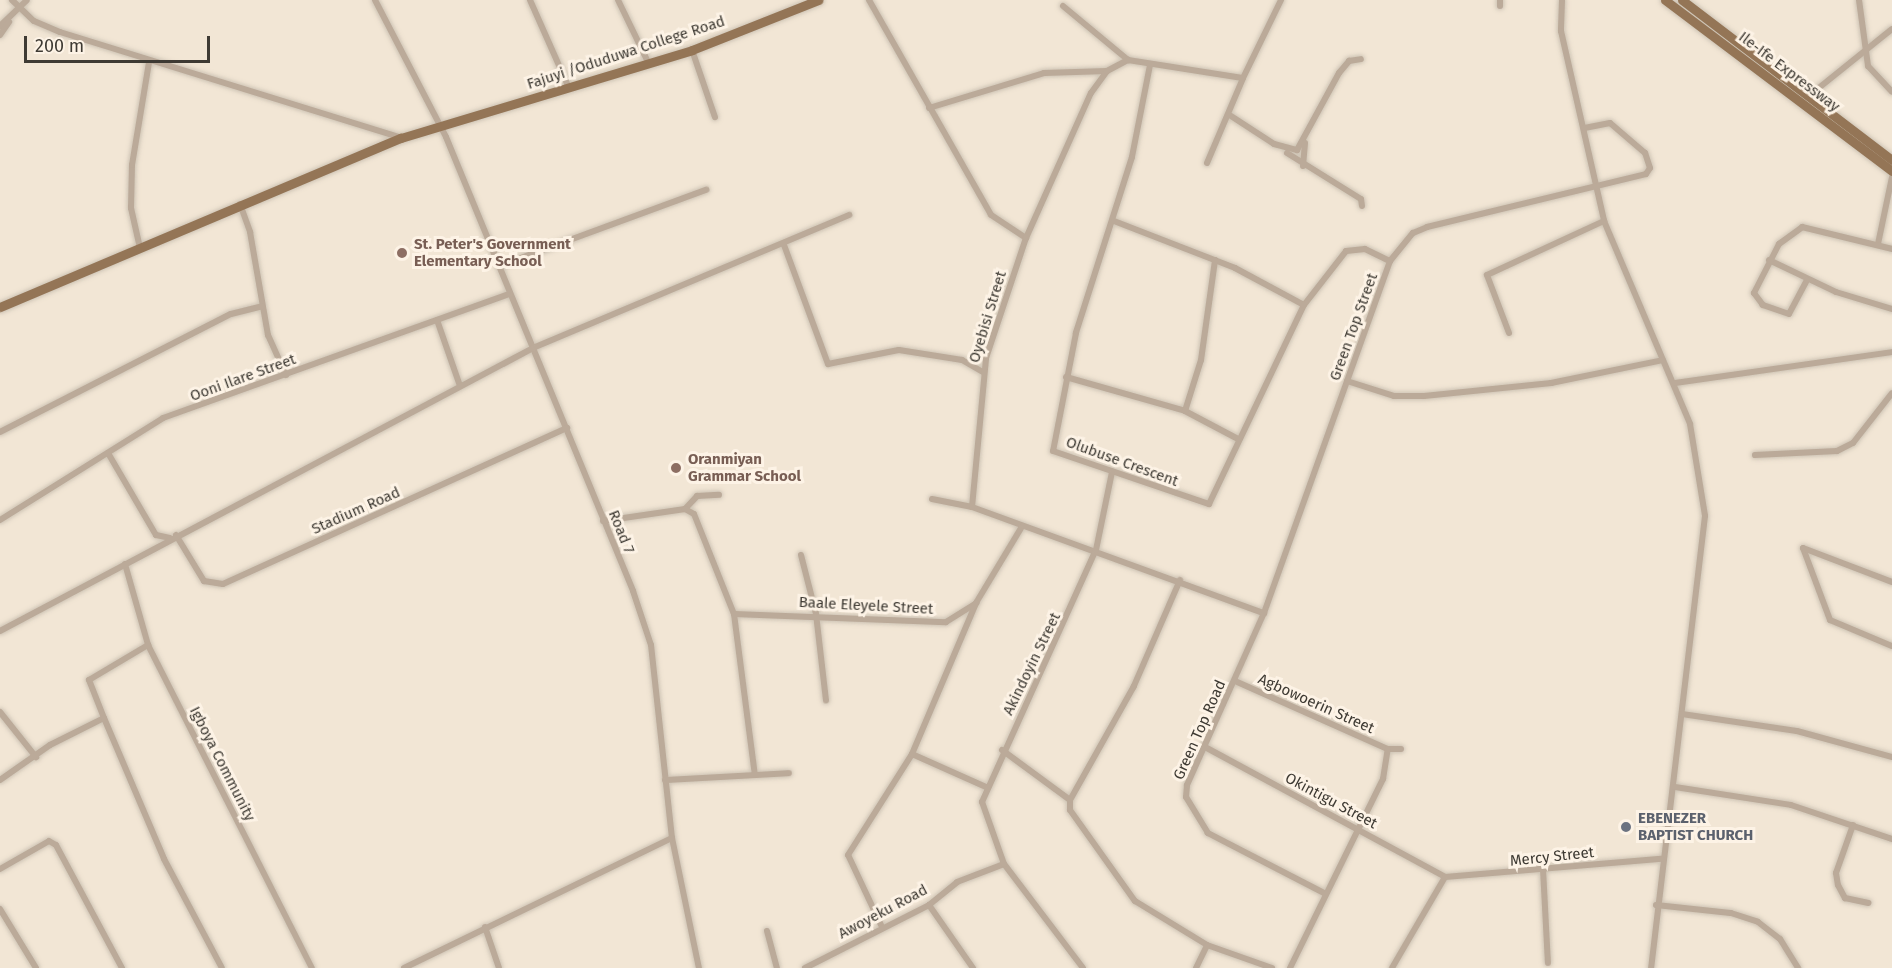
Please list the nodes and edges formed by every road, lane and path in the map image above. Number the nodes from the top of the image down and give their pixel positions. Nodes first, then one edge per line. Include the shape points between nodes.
1 (12, 0) edge
2 (27, 0) edge
3 (375, 0) edge
4 (530, 0) edge
5 (618, 0) edge
6 (818, 0) edge
7 (869, 0) edge
8 (1281, 0) edge
9 (1562, 0) edge
10 (1665, 0) edge
11 (1683, 0) edge
12 (1859, 0) edge
13 (1063, 6) dead end
14 (18, 9) junction
15 (0, 27) edge
16 (1892, 29) edge
17 (0, 35) edge
18 (1866, 48) junction
19 (692, 50) junction
20 (1361, 59) dead end
21 (1128, 60) junction
22 (149, 62) junction
23 (648, 62) junction
24 (1150, 65) junction
25 (1107, 71) junction
26 (1243, 78) junction
27 (569, 88) junction
28 (1892, 92) edge
29 (1810, 95) junction
30 (929, 108) junction
31 (1231, 116) junction
32 (715, 117) dead end
33 (441, 128) junction
34 (1584, 128) junction
35 (1306, 136) junction
36 (401, 138) junction
37 (1274, 144) junction
38 (1892, 160) edge
39 (1208, 163) dead end
40 (1303, 166) junction
41 (1892, 171) edge
42 (1892, 177) edge
43 (1597, 185) junction
44 (706, 190) dead end
45 (240, 204) junction
46 (1362, 206) dead end
47 (849, 215) dead end
48 (1113, 221) junction
49 (1604, 221) junction
50 (1026, 238) junction
51 (1878, 244) junction
52 (784, 245) junction
53 (140, 248) junction
54 (1892, 249) edge
55 (1215, 260) junction
56 (1769, 260) junction
57 (1390, 261) junction
58 (499, 266) junction
59 (1807, 280) junction
60 (510, 294) junction
61 (1304, 305) junction
62 (262, 306) junction
63 (0, 307) edge
64 (1892, 309) edge
65 (437, 320) junction
66 (1509, 333) dead end
67 (535, 347) junction
68 (1892, 352) edge
69 (1663, 360) junction
70 (983, 372) junction
71 (286, 375) junction
72 (1066, 377) junction
73 (1347, 381) junction
74 (1675, 383) junction
75 (460, 386) junction
76 (1892, 393) edge
77 (1185, 411) junction
78 (567, 428) junction
79 (0, 432) edge
80 (1238, 439) junction
81 (108, 453) junction
82 (1755, 455) dead end
83 (1112, 472) junction
84 (719, 495) dead end
85 (932, 499) dead end
86 (972, 507) junction
87 (685, 510) junction
88 (0, 520) edge
89 (603, 521) junction
90 (1021, 528) junction
91 (173, 536) junction
92 (1096, 550) junction
93 (801, 555) dead end
94 (126, 564) junction
95 (1180, 579) junction
96 (1892, 582) edge
97 (976, 603) junction
98 (1264, 613) junction
99 (734, 614) junction
100 (816, 614) junction
101 (0, 631) edge
102 (148, 645) junction
103 (1892, 646) edge
104 (1235, 681) junction
105 (826, 700) dead end
106 (0, 712) edge
107 (1682, 714) junction
108 (104, 718) junction
109 (1205, 747) junction
110 (1388, 749) junction
111 (1401, 749) dead end
112 (1002, 750) junction
113 (912, 754) junction
114 (36, 757) junction
115 (1892, 757) edge
116 (789, 773) dead end
117 (755, 776) junction
118 (0, 780) edge
119 (665, 780) junction
120 (986, 787) junction
121 (1675, 787) junction
122 (1070, 800) junction
123 (1852, 825) junction
124 (1356, 828) junction
125 (672, 838) junction
126 (1892, 839) edge
127 (1661, 859) junction
128 (1004, 864) junction
129 (0, 869) edge
130 (1543, 869) junction
131 (1445, 878) junction
132 (1324, 893) junction
133 (1868, 903) dead end
134 (928, 905) junction
135 (1656, 905) junction
136 (0, 909) edge
137 (881, 925) junction
138 (485, 927) junction
139 (767, 931) dead end
140 (1208, 945) junction
141 (821, 959) junction
142 (1548, 963) dead end
143 (36, 968) edge
144 (122, 968) edge
145 (222, 968) edge
146 (312, 968) edge
147 (404, 968) edge
148 (499, 968) edge
149 (699, 968) edge
150 (777, 968) edge
151 (805, 968) edge
152 (826, 968) edge
153 (973, 968) edge
154 (1083, 968) edge
155 (1196, 968) edge
156 (1272, 968) edge
157 (1290, 968) edge
158 (1392, 968) edge
159 (1651, 968) edge
160 (1798, 968) edge

1 - 14 street
2 - 14 street
3 - 33 street, Road 7
4 - 27 street
5 - 23 street
6 - 19 main road, Fajuyi /Oduduwa College Road
7 - 30 street
8 - 26 street
9 - 34 street via 1561,31
10 - 41 main road, Ile-Ife Expressway
11 - 29 main road, Ile-Ife Expressway
12 - 18 street
13 - 21 street
14 - 15 street
14 - 17 street
14 - 22 street via 60,32
16 - 18 street
18 - 28 street via 1868,66
18 - 29 street
19 - 23 main road, Fajuyi /Oduduwa College Road
19 - 32 street
20 - 35 street via 1349,61 1340,73
21 - 24 street
21 - 25 street
22 - 36 street
22 - 53 street via 132,165 131,208
23 - 27 main road, Fajuyi /Oduduwa College Road
24 - 26 street
24 - 48 street, Olubuse Crescent
25 - 30 street via 1044,73
25 - 50 street, Oyebisi Street
26 - 31 street
27 - 33 main road, Fajuyi /Oduduwa College Road
29 - 38 main road, Ile-Ife Expressway
30 - 50 street via 991,215
31 - 37 street
31 - 39 street
33 - 36 main road, Fajuyi /Oduduwa College Road
33 - 58 street, Road 7
34 - 43 street
34 - 43 street, Green Top Street via 1610,123 1649,160 1646,174
35 - 37 street via 1292,152
35 - 40 street
36 - 45 main road, Fajuyi /Oduduwa College Road
37 - 40 street
40 - 46 street via 1361,199
42 - 51 street
43 - 49 street
43 - 57 street, Green Top Street via 1427,227 1413,233
44 - 58 street
45 - 53 main road, Fajuyi /Oduduwa College Road
45 - 62 street via 250,232
47 - 52 street
48 - 55 street
48 - 72 street, Olubuse Crescent via 1086,296
49 - 66 street via 1487,275
49 - 69 street
50 - 70 street, Oyebisi Street
51 - 54 street
51 - 56 street via 1802,227 1779,244
52 - 67 street via 742,258 699,283
52 - 70 street via 828,364 900,350 962,360
53 - 63 main road, Fajuyi /Oduduwa College Road
55 - 61 street
55 - 77 street via 1201,360
56 - 59 street
56 - 59 street via 1754,293 1763,305 1789,314
57 - 61 street, Olubuse Crescent via 1365,249 1346,251
57 - 73 street, Green Top Street
58 - 60 street, Road 7
59 - 64 street
60 - 65 street, Ooni Ilare Street
60 - 67 street, Road 7
61 - 80 street, Olubuse Crescent
62 - 71 street
62 - 79 street via 231,314
65 - 71 street, Ooni Ilare Street
65 - 75 street
67 - 75 street
67 - 78 street, Road 7
68 - 74 street
69 - 73 street via 1551,383 1424,396 1394,396
69 - 74 street
70 - 86 street, Oyebisi Street via 984,418
71 - 81 street, Ooni Ilare Street via 163,418
72 - 77 street
72 - 83 street, Olubuse Crescent via 1050,447
73 - 98 street, Green Top Street
74 - 107 street via 1690,424 1705,516
75 - 91 street
76 - 82 street via 1854,443 1837,451
77 - 80 street
78 - 89 street, Road 7
78 - 91 street, Stadium Road via 223,584 204,581
80 - 83 street, Olubuse Crescent via 1209,504
81 - 88 street, Ooni Ilare Street
81 - 91 street via 156,535
83 - 92 street, Akindoyin Street
84 - 87 street via 697,496
85 - 86 street
86 - 90 street
87 - 89 street
87 - 99 street via 694,514
89 - 119 street, Road 7 via 651,645
90 - 92 street
90 - 97 street, Baale Eleyele Street
91 - 94 street
92 - 95 street
92 - 112 street, Akindoyin Street
93 - 100 street
94 - 101 street
94 - 102 street, Igboya Community
95 - 98 street
95 - 122 street via 1134,686
96 - 103 street via 1803,548 1830,620
97 - 100 street, Baale Eleyele Street via 960,617 929,624
97 - 113 street
98 - 104 street, Green Top Road
99 - 100 street, Baale Eleyele Street
99 - 117 street
100 - 105 street
102 - 108 street via 89,680
102 - 146 street, Igboya Community
104 - 109 street, Green Top Road
104 - 110 street, Agbowoerin Street
106 - 114 street
107 - 115 street via 1797,731
107 - 121 street
108 - 114 street
108 - 145 street via 164,859
109 - 124 street, Okintigu Street
109 - 132 street, Green Top Road via 1186,797 1208,833
110 - 111 street
110 - 124 street via 1383,780
112 - 120 street, Akindoyin Street
112 - 122 street
113 - 120 street
113 - 137 street via 848,855
114 - 118 street
116 - 117 street
117 - 119 street
119 - 125 street, Road 7
120 - 128 street, Akindoyin Street via 983,808
121 - 123 street via 1791,805
121 - 127 street
122 - 140 street via 1070,810 1135,901
123 - 126 street
123 - 133 street via 1836,873 1838,885 1845,897
124 - 131 street, Okintigu Street
124 - 132 street
125 - 138 street
125 - 149 street, Road 7
127 - 130 street, Mercy Street
127 - 135 street
128 - 134 street, Awoyeku Road via 957,882
128 - 154 street, Akindoyin Street
129 - 144 street via 50,841 56,845
130 - 131 street, Mercy Street
130 - 142 street
131 - 158 street
132 - 157 street
134 - 137 street, Awoyeku Road
134 - 153 street
135 - 159 street
135 - 160 street via 1731,913 1758,922 1780,939
136 - 143 street
137 - 141 street, Awoyeku Road
138 - 147 street
138 - 148 street
139 - 150 street
140 - 155 street
140 - 156 street
141 - 151 street, Awoyeku Road
141 - 152 street

